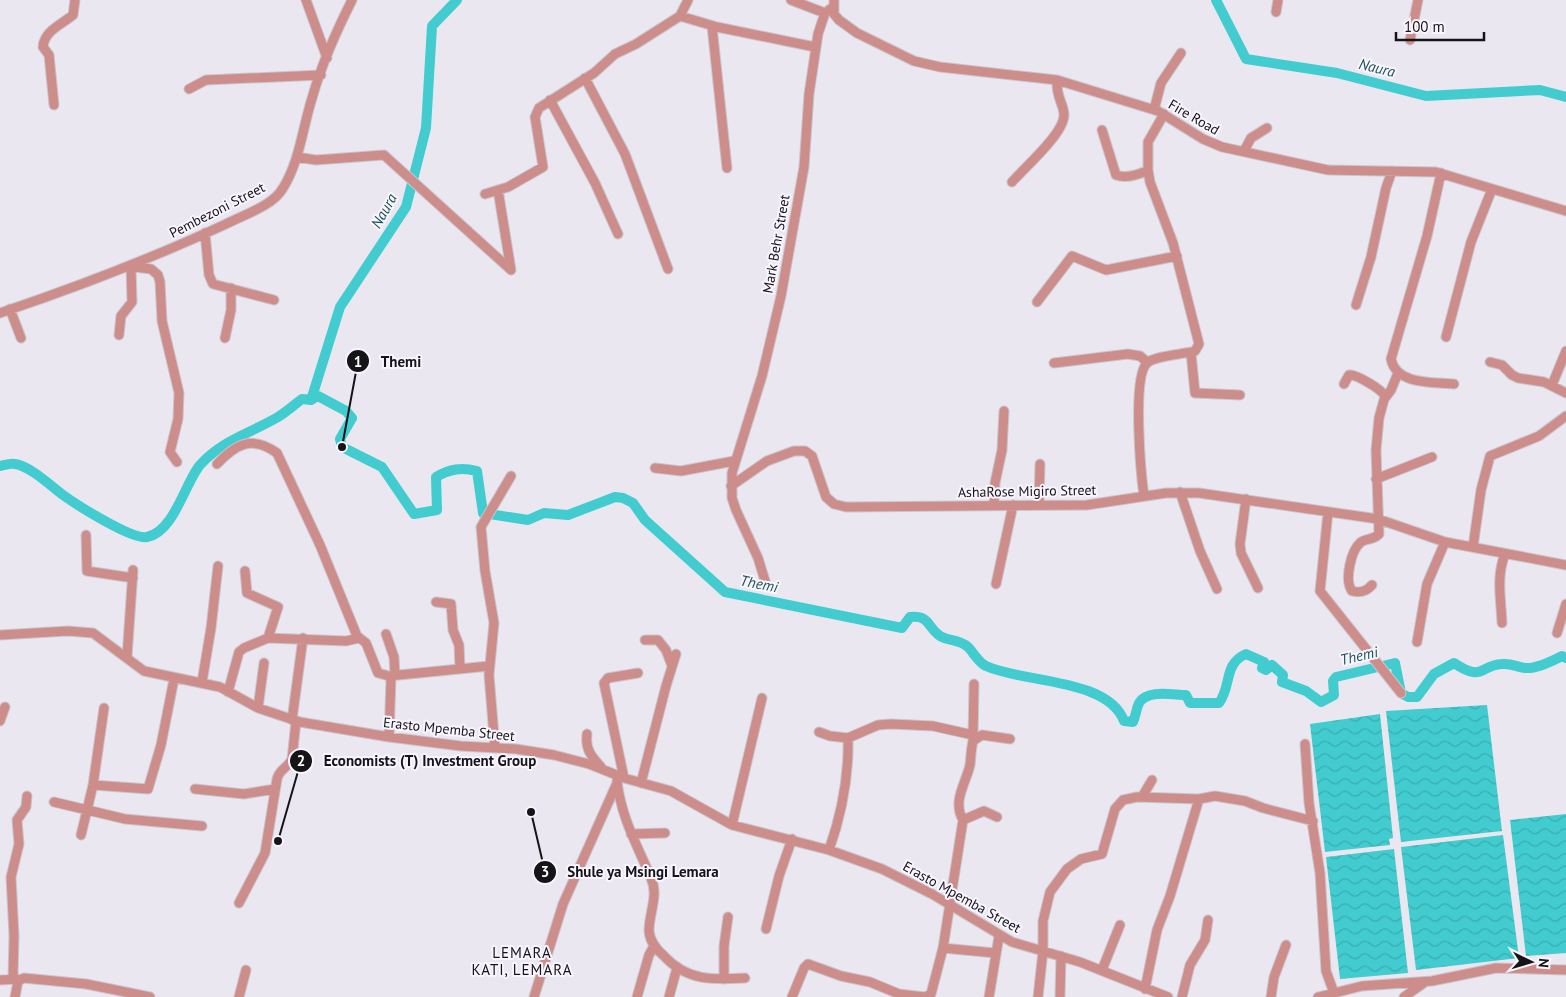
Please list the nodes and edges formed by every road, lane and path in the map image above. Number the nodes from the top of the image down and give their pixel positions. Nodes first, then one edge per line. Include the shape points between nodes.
1 (75, 0) edge
2 (306, 0) edge
3 (352, 0) edge
4 (688, 0) edge
5 (791, 0) edge
6 (1278, 0) edge
7 (1418, 0) edge
8 (834, 4) edge
9 (1276, 12) dead end
10 (825, 13) junction
11 (680, 16) junction
12 (712, 26) junction
13 (1410, 40) dead end
14 (816, 48) junction
15 (1181, 53) dead end
16 (327, 58) junction
17 (321, 75) junction
18 (585, 78) junction
19 (1057, 80) junction
20 (189, 90) dead end
21 (550, 100) junction
22 (54, 105) dead end
23 (1154, 110) junction
24 (1164, 114) junction
25 (1267, 128) dead end
26 (1102, 130) dead end
27 (1244, 151) junction
28 (296, 157) junction
29 (727, 168) dead end
30 (1148, 170) junction
31 (1392, 171) junction
32 (1442, 173) junction
33 (1012, 182) dead end
34 (1492, 189) junction
35 (498, 190) junction
36 (485, 194) dead end
37 (1566, 211) edge
38 (205, 233) junction
39 (618, 234) dead end
40 (1177, 256) junction
41 (129, 268) junction
42 (668, 269) dead end
43 (231, 288) junction
44 (274, 300) dead end
45 (1038, 302) dead end
46 (1356, 305) dead end
47 (10, 309) junction
48 (0, 313) edge
49 (119, 335) dead end
50 (1446, 337) dead end
51 (21, 338) dead end
52 (224, 338) dead end
53 (1566, 351) edge
54 (1191, 353) junction
55 (1147, 362) junction
56 (1490, 362) dead end
57 (1054, 363) dead end
58 (1398, 373) junction
59 (1344, 384) dead end
60 (1454, 384) dead end
61 (1552, 385) junction
62 (1566, 393) edge
63 (1240, 395) dead end
64 (1384, 398) junction
65 (1004, 411) dead end
66 (1566, 416) edge
67 (1432, 457) dead end
68 (734, 460) junction
69 (177, 462) dead end
70 (217, 464) dead end
71 (1040, 464) dead end
72 (655, 468) dead end
73 (511, 476) dead end
74 (1376, 480) junction
75 (731, 486) junction
76 (1180, 492) junction
77 (1144, 496) junction
78 (1246, 499) junction
79 (1039, 504) junction
80 (994, 505) junction
81 (1013, 505) junction
82 (1328, 512) junction
83 (1378, 519) junction
84 (86, 535) dead end
85 (1445, 542) junction
86 (1472, 547) junction
87 (1505, 554) junction
88 (1566, 565) edge
89 (218, 566) dead end
90 (245, 571) dead end
91 (766, 584) dead end
92 (996, 584) dead end
93 (1372, 586) dead end
94 (1258, 588) dead end
95 (1216, 590) dead end
96 (436, 602) dead end
97 (1566, 604) edge
98 (1502, 623) dead end
99 (1557, 633) dead end
100 (0, 634) edge
101 (386, 634) dead end
102 (268, 638) junction
103 (303, 638) junction
104 (359, 638) junction
105 (645, 640) dead end
106 (1417, 642) dead end
107 (676, 654) dead end
108 (127, 657) junction
109 (264, 663) dead end
110 (489, 666) junction
111 (672, 666) junction
112 (460, 668) junction
113 (638, 672) dead end
114 (392, 676) junction
115 (174, 679) junction
116 (202, 682) junction
117 (974, 684) dead end
118 (228, 692) junction
119 (1400, 693) dead end
120 (762, 698) dead end
121 (5, 707) dead end
122 (104, 708) dead end
123 (258, 708) junction
124 (294, 720) junction
125 (0, 721) edge
126 (819, 732) dead end
127 (587, 734) dead end
128 (389, 737) junction
129 (848, 738) junction
130 (973, 738) junction
131 (1010, 739) dead end
132 (1305, 744) dead end
133 (495, 748) junction
134 (603, 768) junction
135 (620, 778) junction
136 (1152, 780) dead end
137 (641, 783) junction
138 (93, 785) junction
139 (275, 789) junction
140 (195, 790) dead end
141 (26, 796) dead end
142 (1142, 796) junction
143 (1200, 798) junction
144 (54, 802) dead end
145 (86, 810) junction
146 (997, 817) dead end
147 (964, 820) junction
148 (1313, 822) junction
149 (732, 825) junction
150 (202, 826) dead end
151 (665, 833) dead end
152 (631, 834) junction
153 (81, 835) dead end
154 (792, 839) junction
155 (829, 850) junction
156 (239, 902) dead end
157 (949, 904) junction
158 (728, 917) dead end
159 (1208, 920) dead end
160 (1120, 925) dead end
161 (766, 929) dead end
162 (999, 936) junction
163 (1286, 945) dead end
164 (654, 946) junction
165 (943, 948) junction
166 (1043, 951) junction
167 (995, 953) junction
168 (1061, 956) junction
169 (677, 968) junction
170 (246, 970) dead end
171 (1102, 970) junction
172 (1566, 970) edge
173 (745, 978) dead end
174 (16, 979) junction
175 (724, 979) junction
176 (0, 980) edge
177 (1425, 982) junction
178 (1145, 989) junction
179 (1334, 993) junction
180 (15, 997) edge
181 (150, 997) edge
182 (239, 997) edge
183 (534, 997) edge
184 (637, 997) edge
185 (668, 997) edge
186 (792, 997) edge
187 (928, 997) edge
188 (989, 997) edge
189 (1038, 997) edge
190 (1060, 997) edge
191 (1168, 997) edge
192 (1182, 997) edge
193 (1270, 997) edge
194 (1318, 997) edge
195 (1404, 997) edge

1 - 22 street via 73,15 43,42 49,54
2 - 16 street
3 - 16 street, Pembezoni Street
4 - 11 street
5 - 10 street
6 - 9 street
7 - 13 street
8 - 10 street
8 - 19 street, Fire Road via 836,17 845,25 914,61 940,67
10 - 14 street, Mark Behr Street
11 - 12 street
11 - 18 street via 615,54
12 - 14 street
12 - 29 street
14 - 68 street, Mark Behr Street via 804,167 781,296 753,408
15 - 23 street via 1161,83
16 - 17 street, Pembezoni Street
17 - 20 street via 206,80
17 - 28 street, Pembezoni Street via 313,92
18 - 21 street
18 - 42 street via 625,154
19 - 23 street, Fire Road
19 - 33 street via 1057,94 1064,113 1062,123
21 - 35 street via 539,108 535,117 543,167
21 - 39 street via 595,183
23 - 24 street, Fire Road
24 - 27 street, Fire Road via 1210,143
24 - 30 street via 1148,142
25 - 27 street via 1251,138
26 - 30 street via 1116,175 1134,176
27 - 31 street, Fire Road via 1328,170
28 - 35 street via 316,160 384,155 511,270
28 - 38 street, Pembezoni Street via 282,191 271,200
30 - 40 street
31 - 32 street, Fire Road
31 - 46 street
32 - 34 street, Fire Road
32 - 58 street via 1392,359 1393,368
34 - 37 street, Fire Road
34 - 50 street via 1470,242
35 - 36 street
38 - 41 street, Pembezoni Street
38 - 43 street via 211,280 218,286
40 - 45 street via 1106,270 1072,256
40 - 54 street via 1199,338 1198,349
41 - 47 street, Pembezoni Street
41 - 49 street via 132,302 121,316
41 - 69 street via 151,269 160,282 162,321 179,393 178,419 170,452
43 - 44 street
43 - 52 street via 231,310
47 - 48 street, Pembezoni Street
47 - 51 street
53 - 61 street
54 - 55 street
54 - 63 street via 1195,393
55 - 57 street via 1140,356 1128,354
55 - 77 street via 1142,377 1139,417 1139,467
56 - 61 street via 1502,365 1518,378
58 - 60 street via 1408,378
58 - 64 street
59 - 64 street via 1349,375 1355,375 1382,391
61 - 62 street
64 - 74 street via 1377,432
65 - 80 street
66 - 86 street via 1539,436 1490,456
67 - 74 street
68 - 72 street via 681,470
68 - 75 street, Mark Behr Street
70 - 104 street via 230,451 247,443 264,446 277,453
71 - 79 street
73 - 110 street via 481,527 494,624
74 - 83 street
75 - 80 street, AshaRose Migiro Street via 767,461 794,451 805,451 812,456 826,497 834,504 869,508
75 - 91 street, Mark Behr Street via 736,510
76 - 77 street, AshaRose Migiro Street
76 - 78 street, AshaRose Migiro Street
76 - 95 street
77 - 79 street, AshaRose Migiro Street via 1087,505
78 - 82 street, AshaRose Migiro Street
78 - 94 street via 1241,553
79 - 81 street, AshaRose Migiro Street
80 - 81 street, AshaRose Migiro Street
81 - 92 street
82 - 83 street, AshaRose Migiro Street
82 - 119 street via 1320,591
83 - 85 street, AshaRose Migiro Street
83 - 93 street via 1379,534 1358,545 1351,560 1349,585 1352,591 1363,592
84 - 108 street via 87,571 133,574
85 - 86 street, AshaRose Migiro Street
85 - 106 street via 1427,584
86 - 87 street, AshaRose Migiro Street
87 - 88 street, AshaRose Migiro Street
87 - 98 street via 1499,580
89 - 116 street via 212,628
90 - 102 street via 248,593 278,607
96 - 112 street via 451,604
97 - 99 street
100 - 108 street, Erasto Mpemba Street via 92,633
101 - 114 street via 394,657
102 - 103 street
102 - 118 street via 238,652
103 - 104 street via 346,641
103 - 124 street
104 - 114 street via 366,643 378,673
105 - 111 street via 658,640
107 - 111 street
108 - 115 street, Erasto Mpemba Street via 144,671
109 - 123 street
110 - 112 street
110 - 133 street
111 - 137 street
112 - 114 street
113 - 135 street via 608,678 604,683
114 - 128 street
115 - 116 street, Erasto Mpemba Street
115 - 138 street via 162,745 148,789
116 - 118 street, Erasto Mpemba Street
117 - 130 street
118 - 123 street, Erasto Mpemba Street
120 - 149 street
121 - 125 street
122 - 138 street
123 - 124 street, Erasto Mpemba Street
124 - 128 street, Erasto Mpemba Street
124 - 139 street via 292,759 278,774
126 - 129 street
127 - 134 street via 590,756
128 - 133 street, Erasto Mpemba Street
129 - 130 street via 878,725 891,724 933,726
129 - 155 street via 844,797
130 - 131 street via 982,735
130 - 147 street via 970,766 960,795 960,814
132 - 148 street
133 - 134 street, Erasto Mpemba Street via 554,755
134 - 135 street, Erasto Mpemba Street
135 - 137 street, Erasto Mpemba Street
135 - 152 street via 621,806
135 - 183 street via 564,904
136 - 142 street
137 - 149 street, Erasto Mpemba Street via 671,791
138 - 145 street
139 - 140 street via 244,794
139 - 156 street via 265,853
141 - 174 street via 26,807 17,820 19,844 11,882
142 - 143 street
142 - 166 street via 1119,803 1102,854 1080,859 1054,885 1044,911
143 - 148 street via 1236,799
143 - 178 street via 1157,930
144 - 145 street
145 - 150 street via 125,819
145 - 153 street
146 - 147 street via 984,811
147 - 157 street
148 - 179 street via 1326,971
149 - 154 street, Erasto Mpemba Street
151 - 152 street
152 - 164 street via 653,886 654,904 649,930
154 - 155 street, Erasto Mpemba Street
154 - 161 street
155 - 157 street, Erasto Mpemba Street via 904,879
157 - 162 street, Erasto Mpemba Street
157 - 165 street
158 - 175 street
159 - 192 street via 1205,940 1190,965
160 - 171 street
162 - 166 street, Erasto Mpemba Street
162 - 167 street
163 - 193 street
164 - 169 street
164 - 184 street
165 - 167 street
165 - 187 street via 934,988
166 - 168 street, Erasto Mpemba Street
166 - 189 street
167 - 188 street
168 - 171 street, Erasto Mpemba Street
168 - 190 street
169 - 175 street via 696,978
169 - 185 street
170 - 182 street
171 - 178 street, Erasto Mpemba Street
172 - 177 street via 1496,968
173 - 175 street
174 - 176 street
174 - 180 street
174 - 181 street via 73,982
177 - 179 street via 1382,983
177 - 195 street
178 - 191 street, Erasto Mpemba Street
179 - 194 street
186 - 187 street via 808,964 899,994

